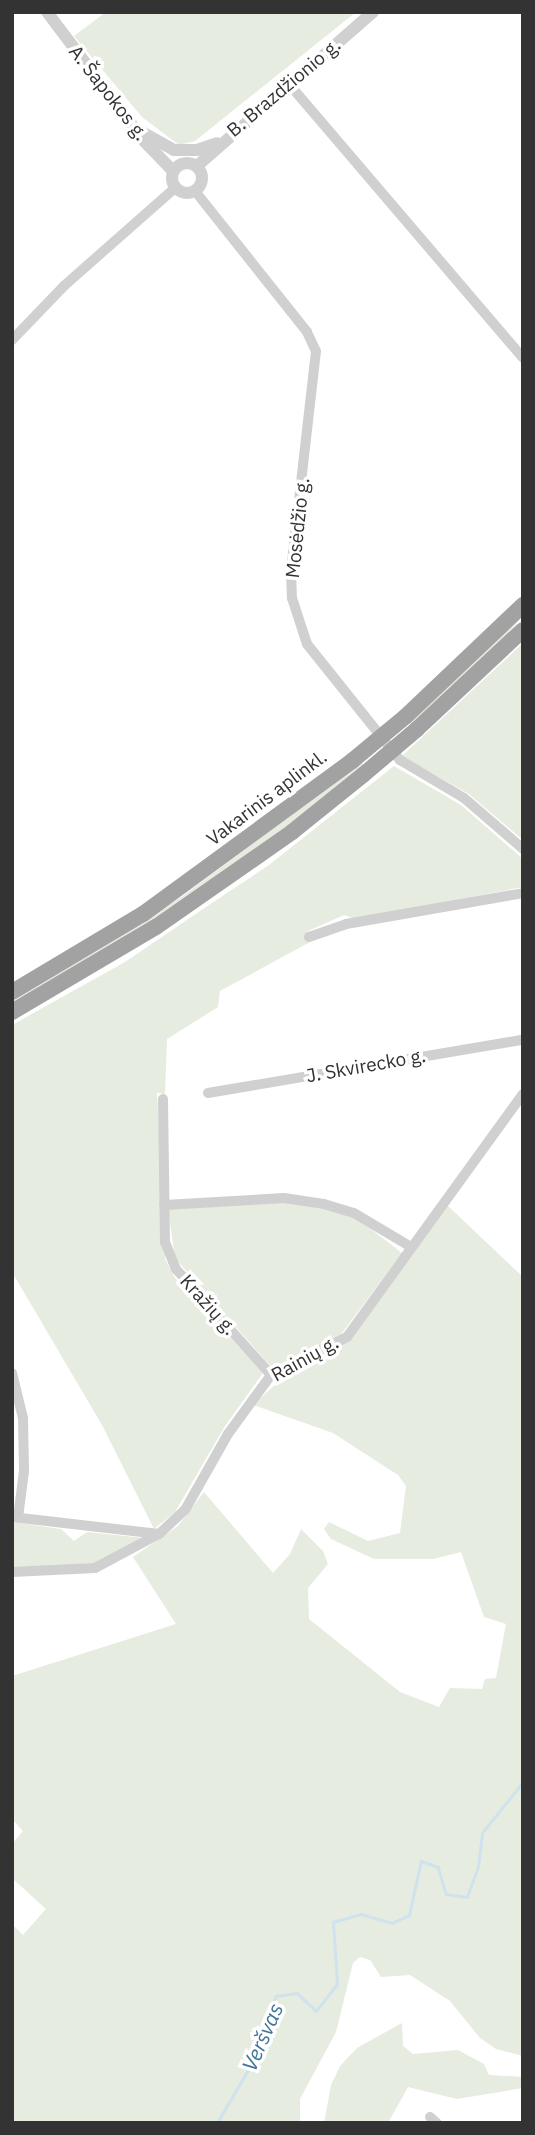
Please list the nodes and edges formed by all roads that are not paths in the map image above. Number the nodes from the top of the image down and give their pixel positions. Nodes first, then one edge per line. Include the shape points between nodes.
1 (47, 12) edge
2 (373, 12) edge
3 (289, 84) junction
4 (137, 129) junction
5 (222, 141) junction
6 (197, 166) junction
7 (173, 171) junction
8 (175, 188) junction
9 (195, 191) junction
10 (12, 340) edge
11 (523, 358) edge
12 (522, 605) edge
13 (523, 630) edge
14 (523, 849) edge
15 (523, 893) edge
16 (309, 937) dead end
17 (12, 992) edge
18 (12, 1012) edge
19 (523, 1040) edge
20 (208, 1093) dead end
21 (523, 1094) edge
22 (163, 1099) dead end
23 (164, 1205) junction
24 (411, 1247) junction
25 (12, 1373) edge
26 (271, 1375) junction
27 (15, 1517) edge
28 (159, 1534) junction
29 (12, 1573) edge

1 - 4 street, A. Šapokos g.
2 - 3 street, B. Brazdžionio g.
3 - 5 street, B. Brazdžionio g.
3 - 11 street
4 - 5 street via 174,150 197,150
4 - 7 street, A. Šapokos g.
5 - 6 street, B. Brazdžionio g.
6 - 7 street via 186,163
6 - 9 street via 202,177
7 - 8 street
8 - 9 street
8 - 10 street via 65,285
9 - 14 street, Mosėdžio g. via 307,332 316,351 291,571 292,598 307,644 400,760 464,798
12 - 17 highway, Vakarinis aplinkl., bridge via 352,761 144,914
13 - 18 highway, Vakarinis aplinkl., bridge via 416,730 292,832 156,928
15 - 16 street via 346,924
19 - 20 street, J. Skvirecko g.
21 - 24 street, Rainių g.
22 - 23 street, Kražių g.
23 - 24 street via 284,1199 324,1203 354,1213
23 - 26 street, Kražių g. via 165,1242 176,1269
24 - 26 street, Rainių g. via 347,1337
25 - 27 street via 23,1418 24,1471
26 - 28 street, Rainių g. via 228,1434 185,1510
27 - 28 street
28 - 29 street, Rainių g. via 95,1568

